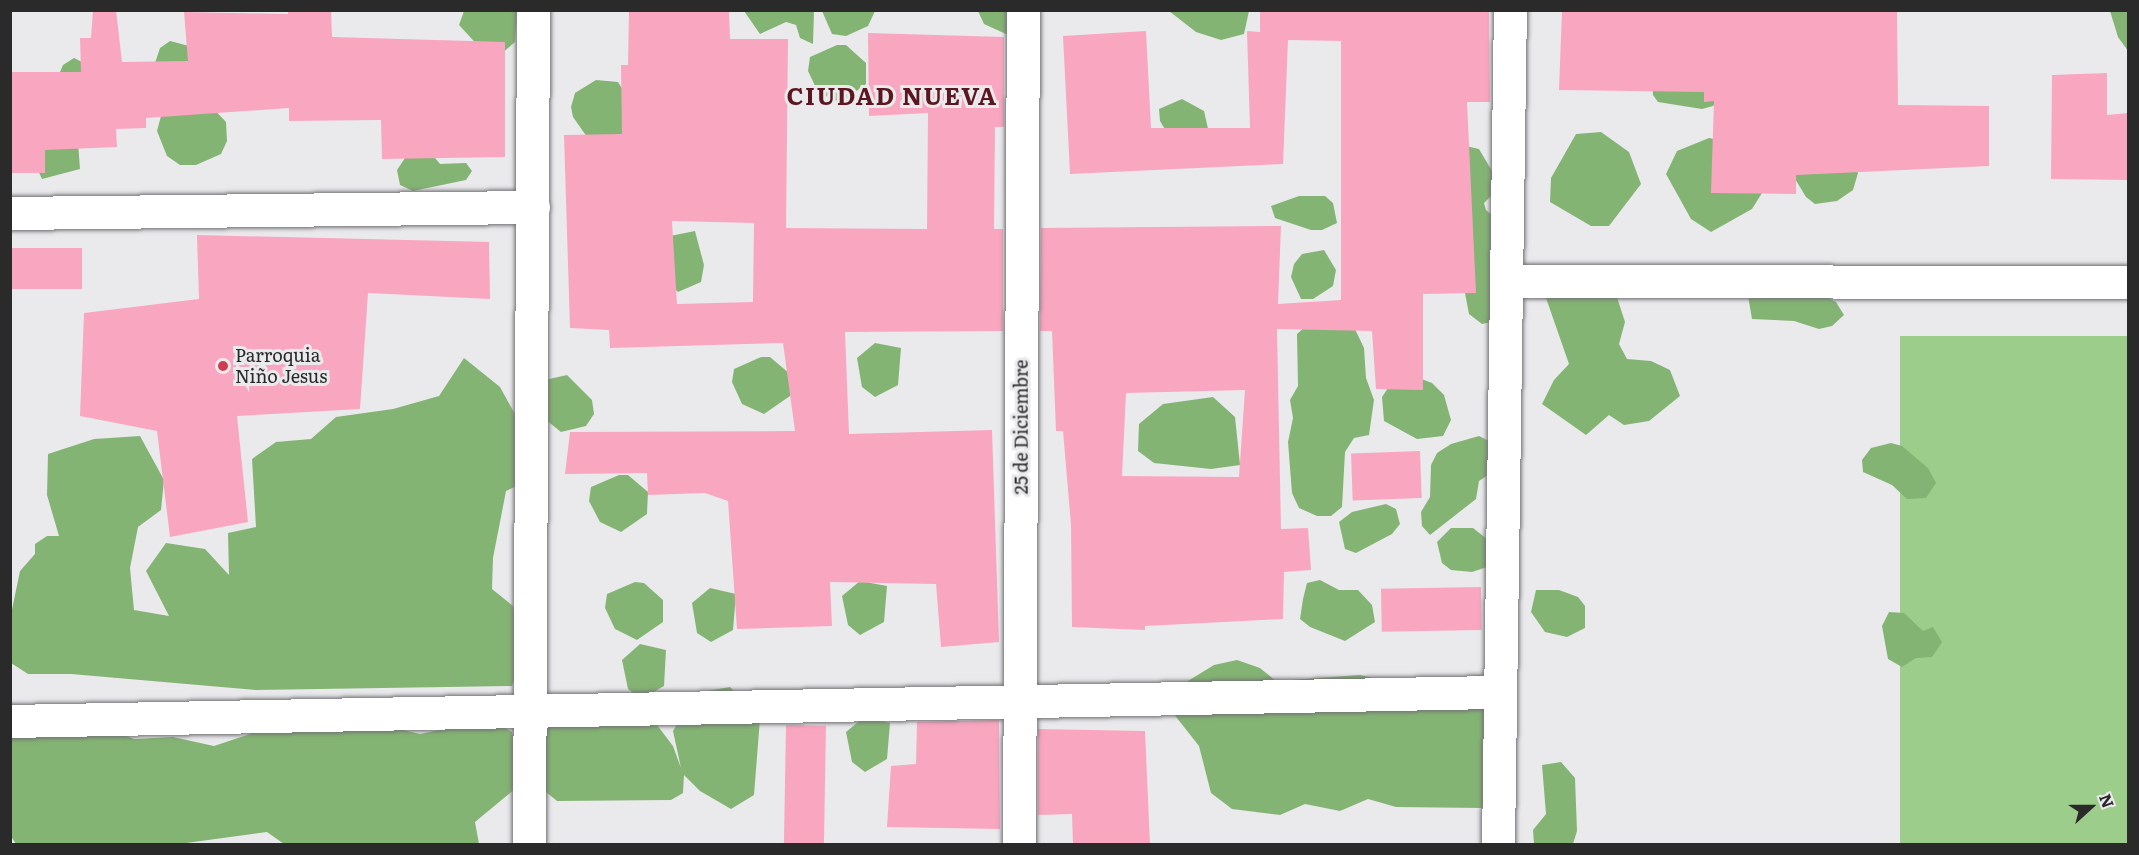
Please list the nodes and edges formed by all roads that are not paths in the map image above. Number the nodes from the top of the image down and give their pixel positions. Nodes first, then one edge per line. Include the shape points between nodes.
1 (532, 10) edge
2 (1023, 10) edge
3 (1510, 10) edge
4 (533, 207) junction
5 (10, 213) edge
6 (1508, 281) junction
7 (2128, 282) edge
8 (1499, 692) junction
9 (1020, 700) junction
10 (531, 708) junction
11 (10, 721) edge
12 (530, 844) edge
13 (1019, 844) edge
14 (1498, 844) edge

1 - 4 street
2 - 9 street, 25 de Diciembre
3 - 6 street
4 - 5 street
4 - 10 street
6 - 7 street
6 - 8 street
8 - 9 street
8 - 14 street
9 - 10 street
9 - 13 street, 25 de Diciembre
10 - 11 street via 248,719
10 - 12 street

